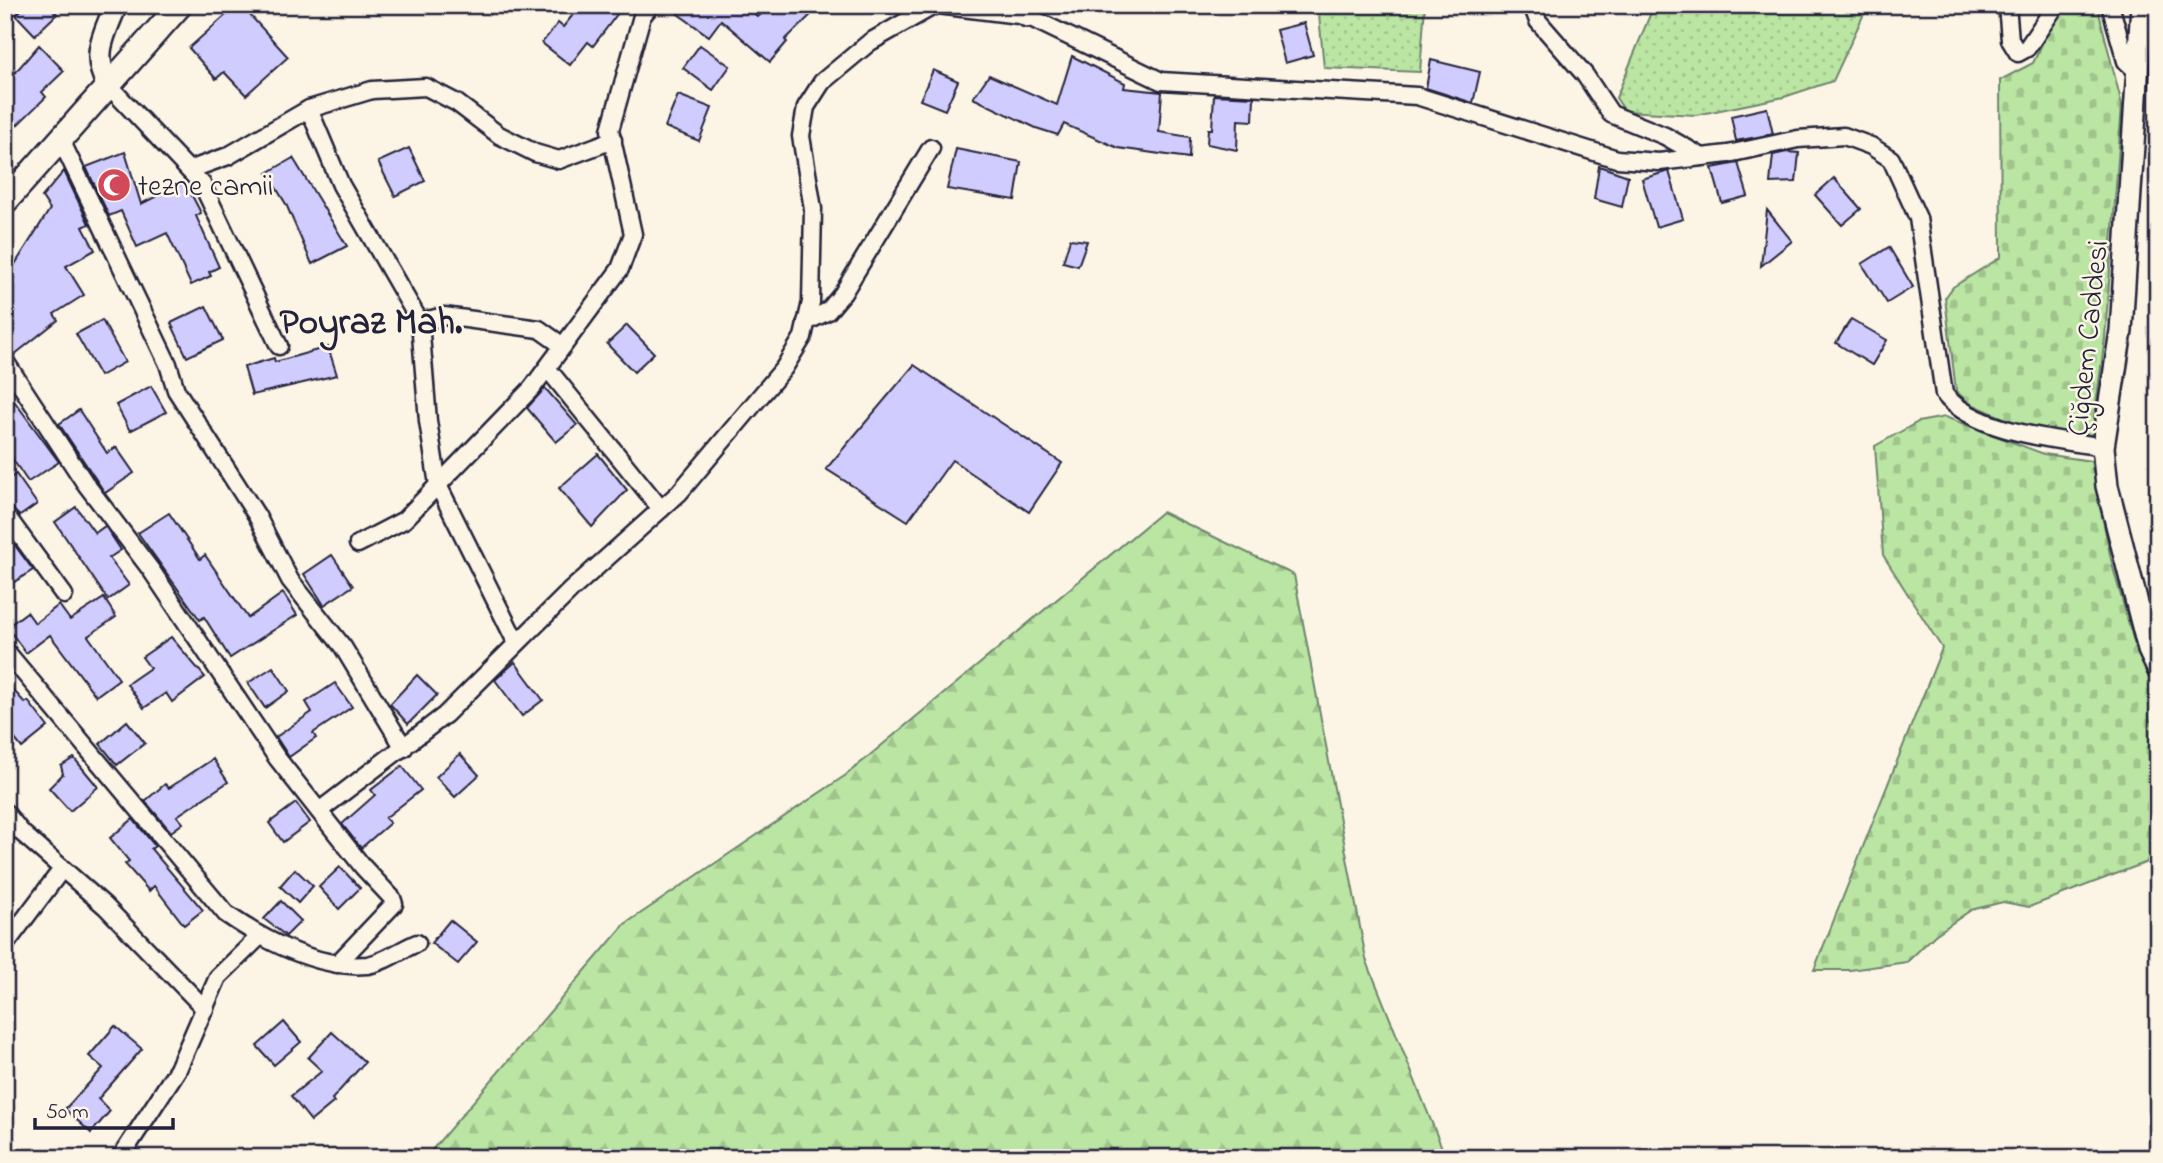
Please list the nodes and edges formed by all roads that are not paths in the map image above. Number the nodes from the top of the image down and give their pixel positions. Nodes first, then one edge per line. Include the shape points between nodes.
1 (116, 5) edge
2 (180, 5) edge
3 (651, 5) edge
4 (936, 5) edge
5 (1532, 5) edge
6 (2007, 5) edge
7 (2056, 5) edge
8 (2110, 5) edge
9 (2142, 5) edge
10 (1028, 11) edge
11 (2139, 73) junction
12 (108, 85) junction
13 (309, 109) junction
14 (60, 138) junction
15 (612, 140) junction
16 (931, 148) dead end
17 (1702, 157) junction
18 (189, 170) junction
19 (5, 201) edge
20 (420, 322) junction
21 (806, 322) junction
22 (279, 346) dead end
23 (563, 346) junction
24 (5, 361) edge
25 (547, 368) junction
26 (2103, 447) junction
27 (438, 485) junction
28 (661, 509) junction
29 (5, 514) edge
30 (358, 544) dead end
31 (64, 595) dead end
32 (516, 642) junction
33 (5, 650) edge
34 (2158, 670) edge
35 (404, 748) junction
36 (319, 811) junction
37 (5, 812) edge
38 (62, 869) junction
39 (260, 936) junction
40 (417, 943) dead end
41 (5, 945) edge
42 (337, 964) junction
43 (205, 1009) junction
44 (120, 1158) edge

1 - 12 street via 100,45 99,68
2 - 12 main road
3 - 15 street via 642,16 610,130
4 - 10 street
4 - 21 street via 870,42 822,82 806,107 801,136 813,209 811,302
5 - 17 street via 1538,21 1585,75 1611,114
6 - 7 street via 2010,40 2018,53 2027,48
8 - 11 street via 2126,61
9 - 11 street, Çiğdem Caddesi
10 - 17 street via 1161,81 1417,96 1617,159 1658,162
11 - 26 street, Çiğdem Caddesi via 2121,331
12 - 14 main road
12 - 18 street
13 - 15 street via 372,90 426,87 457,103 499,135 559,160
13 - 18 street via 238,150
13 - 20 street via 341,185
14 - 19 main road
14 - 35 street via 168,364 176,390 257,516 290,580 343,647
15 - 23 street via 633,234 620,269
16 - 21 street via 843,293 828,311
17 - 26 street via 1798,139 1844,136 1891,159 1918,218 1944,394 1966,414 2019,432
18 - 22 street via 202,184
20 - 23 street via 444,316 539,329
20 - 27 street
21 - 28 street via 803,337 784,368
23 - 25 street
24 - 36 street via 276,758
25 - 27 street
25 - 28 street
26 - 34 street, Çiğdem Caddesi via 2107,486
27 - 30 street via 404,520
27 - 32 street
28 - 32 street
29 - 31 street
32 - 35 street via 444,715
33 - 39 street via 226,914
35 - 36 street
36 - 42 street via 394,904
37 - 38 street
38 - 41 street
38 - 43 street via 105,906
39 - 42 street
39 - 43 street via 218,977
40 - 42 street via 370,965
43 - 44 street via 178,1069

